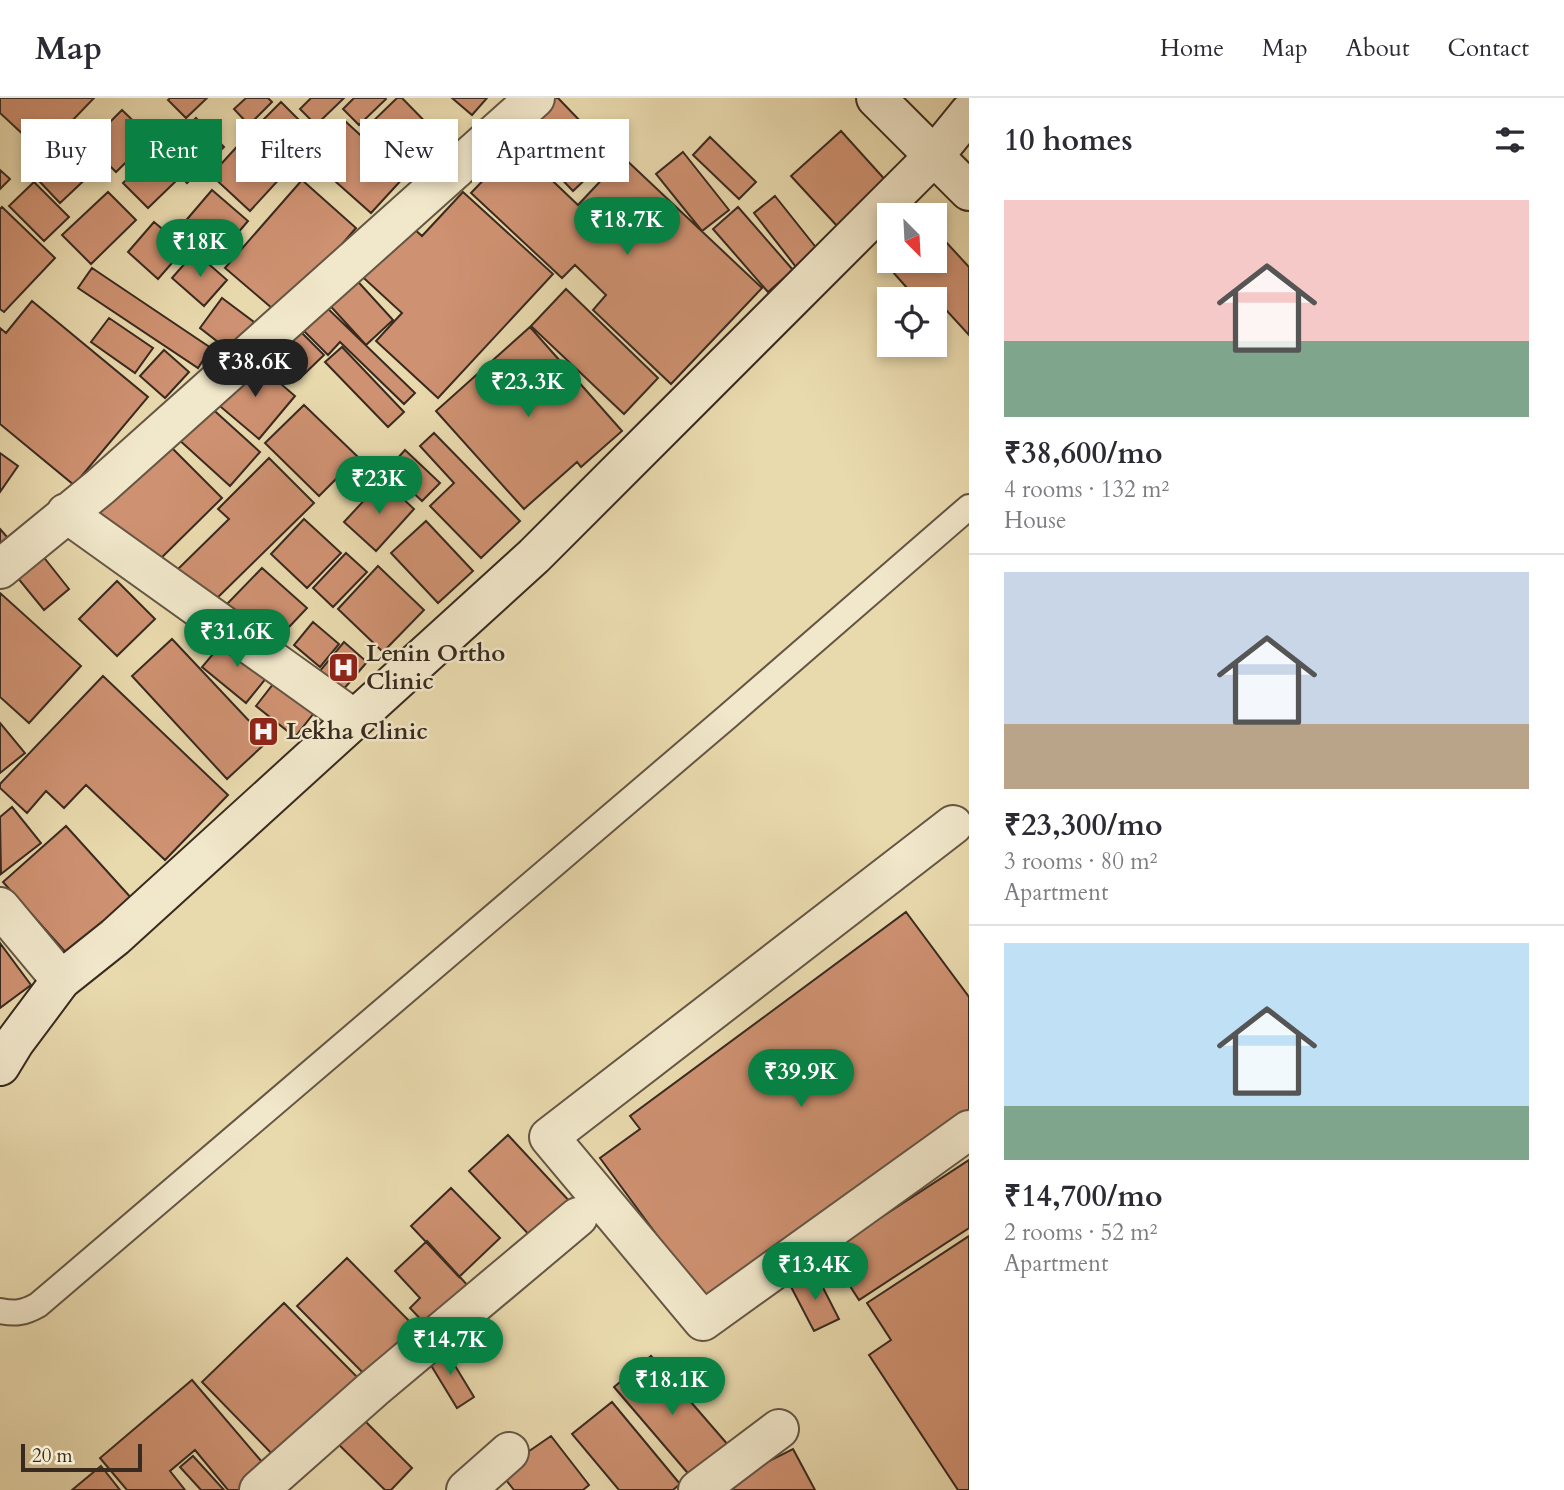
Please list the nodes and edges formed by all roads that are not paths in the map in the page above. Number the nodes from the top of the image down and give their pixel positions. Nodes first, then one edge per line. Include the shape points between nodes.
1 (535, 98) edge
2 (876, 98) edge
3 (969, 113) edge
4 (934, 156) junction
5 (969, 191) edge
6 (969, 507) edge
7 (66, 513) junction
8 (0, 569) edge
9 (354, 719) junction
10 (964, 828) edge
11 (0, 907) edge
12 (61, 980) junction
13 (0, 1066) edge
14 (969, 1130) edge
15 (578, 1217) dead end
16 (0, 1311) edge
17 (779, 1429) dead end
18 (509, 1452) dead end
19 (259, 1490) edge
20 (466, 1490) edge
21 (698, 1490) edge

1 - 7 street
2 - 4 street
3 - 4 street
4 - 5 street
4 - 9 street via 534,556
6 - 16 lane via 37,1305 15,1314
7 - 8 street
7 - 9 street
9 - 12 street via 115,937
10 - 14 street via 549,1137 704,1321
11 - 12 street
12 - 13 street
15 - 19 street
17 - 21 street
18 - 20 street

